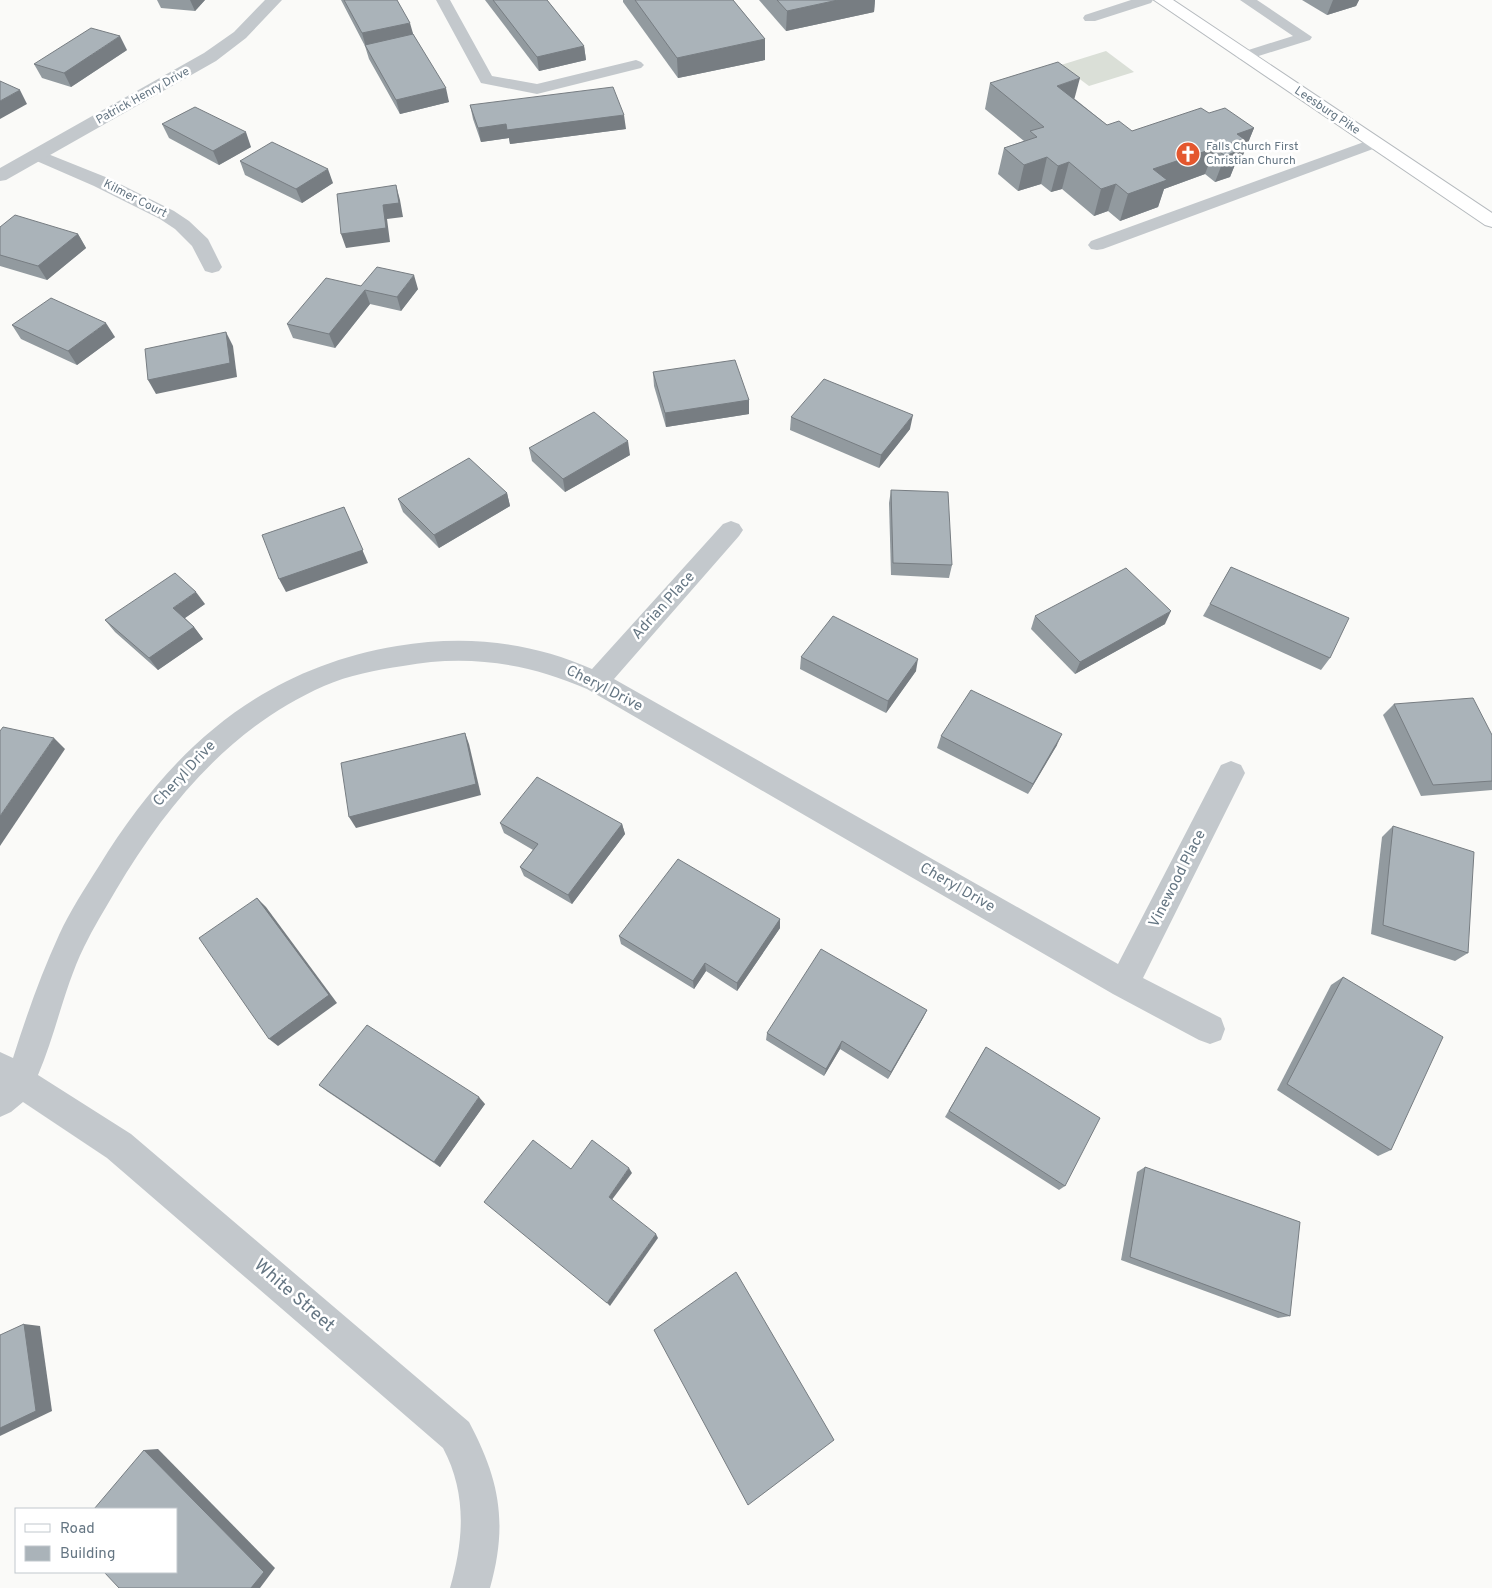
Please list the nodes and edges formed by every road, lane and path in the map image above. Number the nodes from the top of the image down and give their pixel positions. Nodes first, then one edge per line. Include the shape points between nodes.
1 (274, 0) edge
2 (443, 0) edge
3 (1146, 0) edge
4 (1162, 0) edge
5 (1246, 0) edge
6 (1090, 18) dead end
7 (1244, 56) junction
8 (636, 65) dead end
9 (1375, 143) junction
10 (38, 155) junction
11 (0, 176) edge
12 (1492, 221) edge
13 (1097, 245) dead end
14 (212, 267) dead end
15 (731, 530) dead end
16 (596, 682) junction
17 (1231, 773) dead end
18 (1124, 984) junction
19 (1210, 1029) dead end
20 (7, 1084) edge
21 (470, 1588) edge

1 - 10 street, Patrick Henry Drive via 240,36 210,57
2 - 8 lane via 486,80 537,89
3 - 6 lane
4 - 7 main road, Leesburg Pike
5 - 7 lane via 1305,37
7 - 9 main road, Leesburg Pike
9 - 12 main road, Leesburg Pike
9 - 13 lane
10 - 11 street, Patrick Henry Drive
10 - 14 street, Kilmer Court via 167,215 201,243
15 - 16 street, Adrian Place
16 - 18 street, Cheryl Drive
16 - 20 street, Cheryl Drive via 536,658 500,651 454,649 388,656 342,668 287,691 253,711 206,748 172,784 120,854 69,946
17 - 18 street, Vinewood Place
18 - 19 street, Cheryl Drive
20 - 21 street, White Street via 119,1146 456,1435 465,1452 479,1497 480,1550

